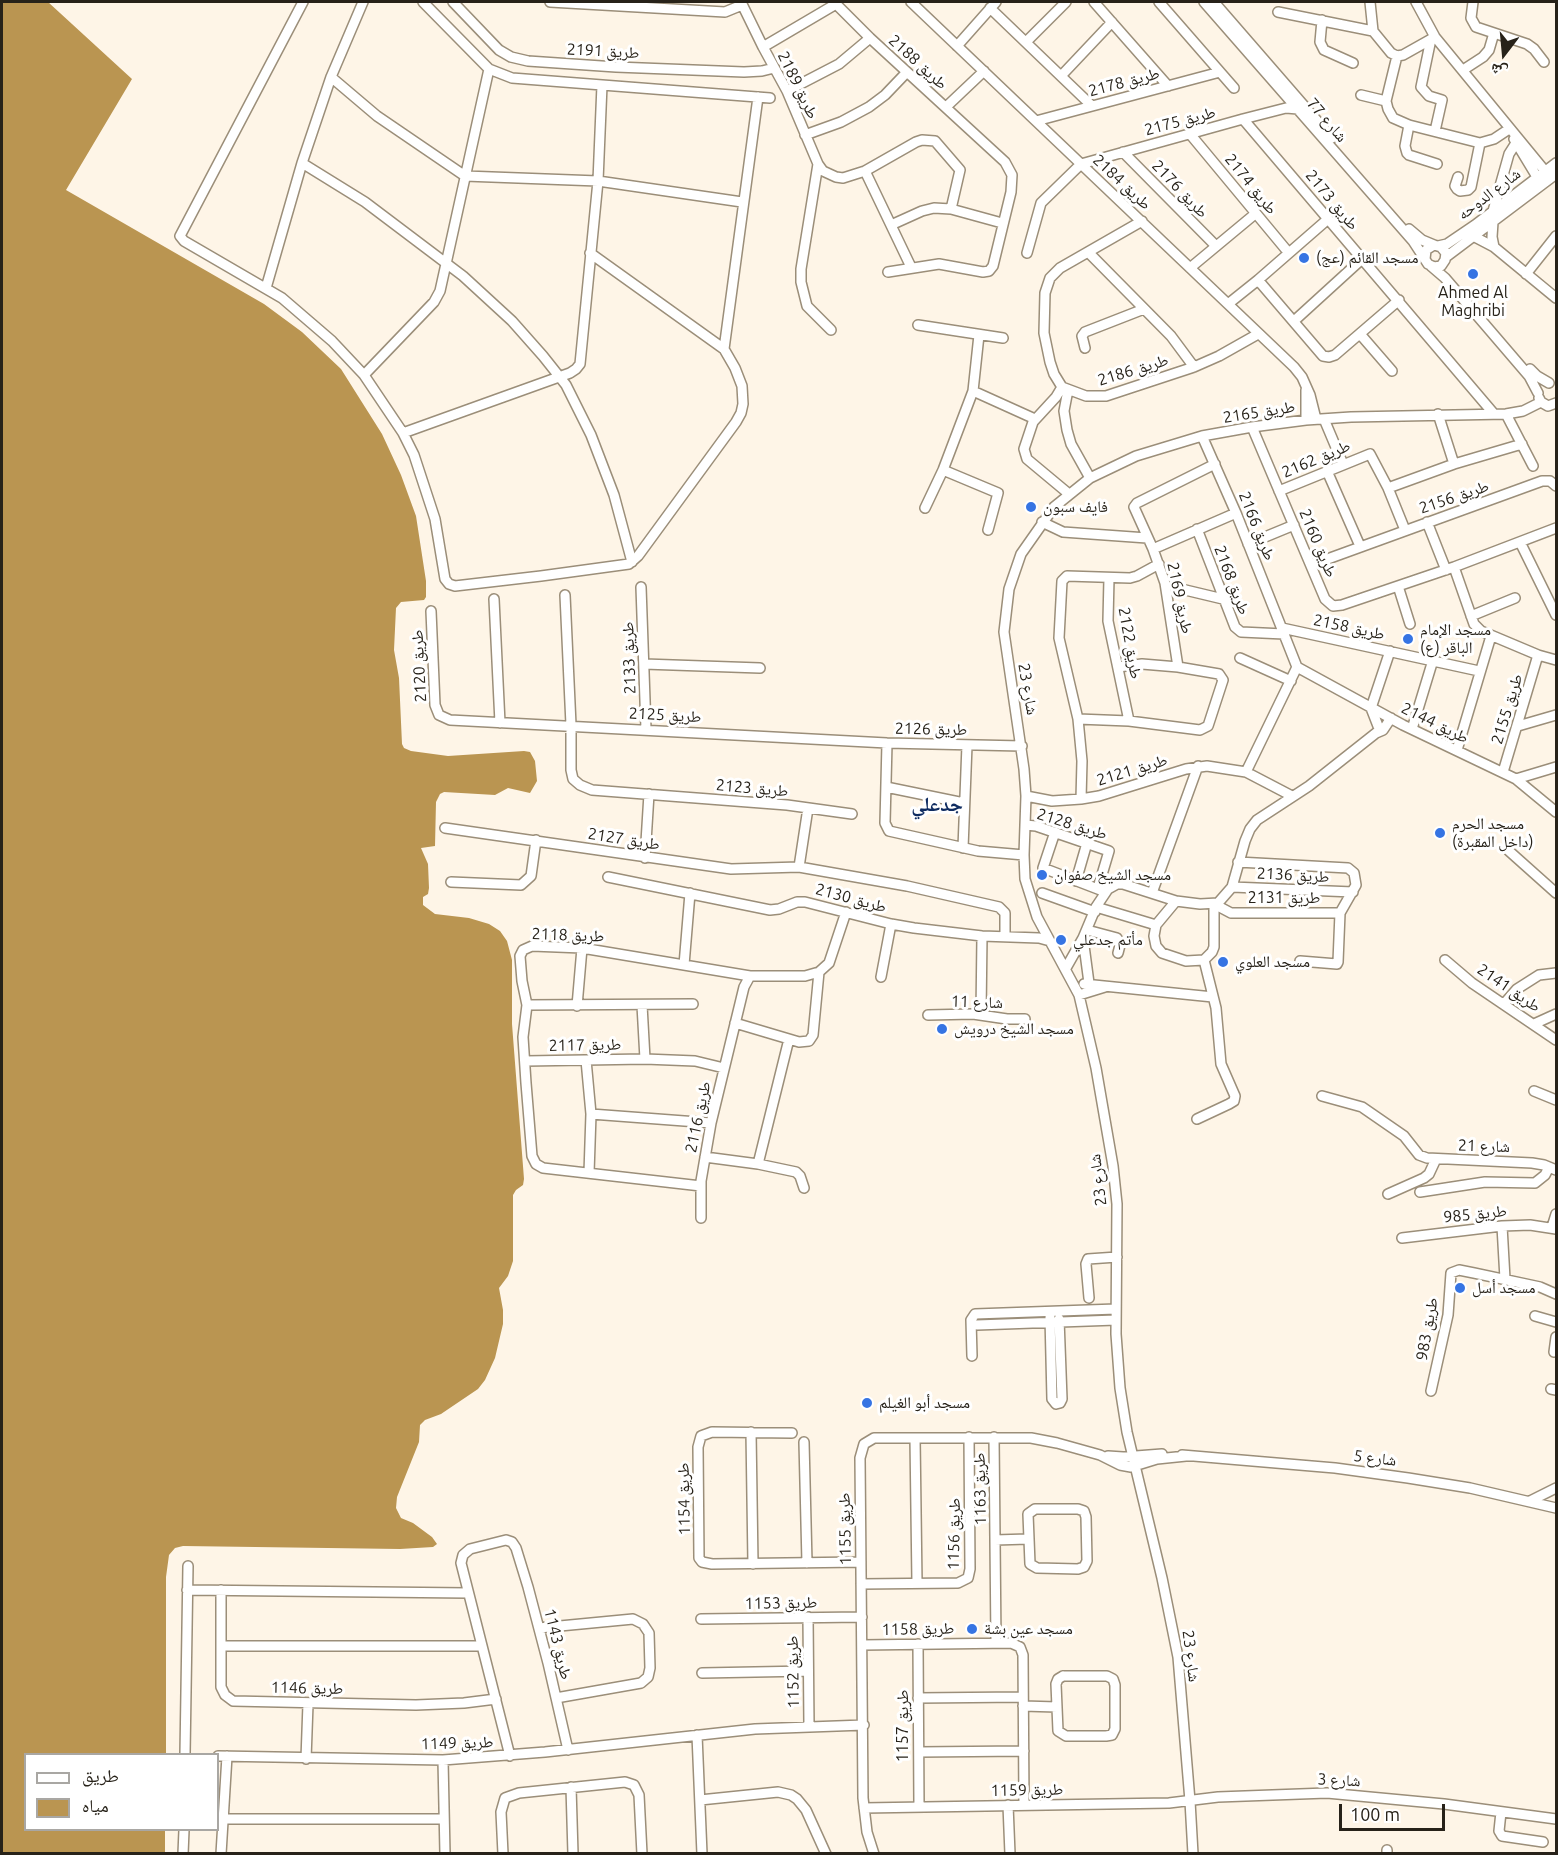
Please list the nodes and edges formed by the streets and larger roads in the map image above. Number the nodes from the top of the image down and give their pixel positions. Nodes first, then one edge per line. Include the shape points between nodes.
1 (303, 2) edge
2 (363, 2) edge
3 (423, 2) edge
4 (453, 2) edge
5 (550, 2) edge
6 (560, 2) edge
7 (1066, 2) edge
8 (1094, 2) edge
9 (1159, 2) edge
10 (1204, 2) edge
11 (1214, 2) edge
12 (1370, 2) edge
13 (1416, 2) edge
14 (1473, 2) edge
15 (742, 3) edge
16 (835, 3) edge
17 (616, 4) edge
18 (918, 4) edge
19 (673, 5) edge
20 (993, 5) edge
21 (1278, 12) dead end
22 (1322, 20) junction
23 (1112, 22) junction
24 (1373, 31) junction
25 (1494, 33) junction
26 (870, 38) junction
27 (1433, 38) junction
28 (1026, 42) junction
29 (957, 46) junction
30 (763, 47) junction
31 (1397, 56) junction
32 (1544, 62) dead end
33 (1353, 63) dead end
34 (774, 68) junction
35 (489, 69) junction
36 (1463, 70) junction
37 (984, 71) junction
38 (907, 72) junction
39 (1220, 72) junction
40 (1061, 76) junction
41 (331, 77) junction
42 (602, 85) junction
43 (1168, 86) junction
44 (1234, 88) dead end
45 (787, 91) junction
46 (1361, 94) dead end
47 (758, 97) junction
48 (770, 98) dead end
49 (1386, 101) junction
50 (1288, 104) junction
51 (1092, 106) junction
52 (946, 107) junction
53 (1243, 119) junction
54 (1036, 121) junction
55 (1409, 125) junction
56 (1435, 131) junction
57 (1190, 134) junction
58 (805, 135) junction
59 (1512, 135) junction
60 (1480, 143) junction
61 (1123, 152) junction
62 (302, 163) junction
63 (1557, 163) edge
64 (818, 164) junction
65 (1081, 164) junction
66 (1437, 164) dead end
67 (865, 171) junction
68 (1557, 174) edge
69 (465, 176) junction
70 (1458, 177) dead end
71 (1540, 178) junction
72 (598, 181) junction
73 (742, 202) junction
74 (951, 209) junction
75 (1493, 211) junction
76 (1255, 214) junction
77 (1328, 219) junction
78 (1142, 221) junction
79 (1492, 222) junction
80 (1002, 224) junction
81 (891, 225) junction
82 (1473, 236) junction
83 (1557, 236) edge
84 (1436, 245) junction
85 (1216, 246) junction
86 (1494, 247) junction
87 (1027, 252) dead end
88 (1288, 252) junction
89 (1089, 253) junction
90 (590, 254) junction
91 (1362, 259) junction
92 (1446, 259) junction
93 (446, 262) junction
94 (1428, 263) junction
95 (911, 267) junction
96 (1191, 268) junction
97 (888, 272) dead end
98 (1526, 273) junction
99 (1258, 280) junction
100 (266, 288) junction
101 (1557, 298) edge
102 (1399, 300) junction
103 (1228, 304) junction
104 (1144, 309) junction
105 (1294, 321) junction
106 (918, 324) dead end
107 (831, 330) dead end
108 (1258, 334) junction
109 (1360, 334) junction
110 (979, 335) junction
111 (1003, 338) dead end
112 (1085, 348) dead end
113 (724, 350) junction
114 (1194, 367) junction
115 (1392, 371) dead end
116 (364, 375) junction
117 (560, 376) junction
118 (1553, 385) edge
119 (1307, 387) junction
120 (1065, 389) junction
121 (973, 391) junction
122 (1539, 398) junction
123 (1555, 406) edge
124 (1438, 414) junction
125 (1494, 414) junction
126 (1506, 414) junction
127 (1035, 418) junction
128 (1320, 419) junction
129 (1306, 420) junction
130 (1252, 427) junction
131 (403, 434) junction
132 (1202, 436) junction
133 (1522, 444) junction
134 (1215, 464) junction
135 (1343, 464) junction
136 (1454, 464) junction
137 (1533, 465) dead end
138 (943, 470) junction
139 (1327, 471) junction
140 (1090, 478) junction
141 (1557, 486) edge
142 (1388, 488) junction
143 (1279, 491) junction
144 (1069, 494) junction
145 (925, 508) dead end
146 (1236, 513) junction
147 (1042, 522) junction
148 (1427, 522) junction
149 (1294, 525) junction
150 (1557, 528) edge
151 (988, 530) dead end
152 (1197, 530) junction
153 (1405, 530) junction
154 (1147, 538) junction
155 (1520, 542) junction
156 (1248, 544) junction
157 (1360, 546) junction
158 (1153, 549) junction
159 (632, 562) junction
160 (1159, 564) junction
161 (1311, 564) junction
162 (1450, 568) junction
163 (1109, 578) junction
164 (641, 586) dead end
165 (1398, 586) junction
166 (1177, 588) dead end
167 (565, 595) dead end
168 (1515, 598) dead end
169 (494, 599) dead end
170 (1223, 599) junction
171 (431, 611) dead end
172 (1557, 615) edge
173 (1471, 616) junction
174 (1410, 624) dead end
175 (1283, 631) junction
176 (1491, 636) junction
177 (1390, 651) junction
178 (1538, 655) junction
179 (1240, 658) dead end
180 (1433, 660) junction
181 (1557, 660) edge
182 (644, 664) junction
183 (1118, 667) junction
184 (1178, 667) junction
185 (1297, 667) junction
186 (760, 668) dead end
187 (1479, 671) junction
188 (1291, 681) junction
189 (1371, 708) junction
190 (1557, 715) edge
191 (442, 717) joint
192 (1388, 717) junction
193 (1078, 719) junction
194 (1129, 721) junction
195 (500, 723) junction
196 (571, 725) junction
197 (1518, 726) junction
198 (1407, 727) junction
199 (646, 729) junction
200 (1379, 730) junction
201 (887, 742) junction
202 (967, 745) junction
203 (1022, 746) junction
204 (1457, 750) junction
205 (1198, 766) junction
206 (1557, 767) edge
207 (1246, 772) junction
208 (1503, 772) junction
209 (1516, 779) junction
210 (886, 787) junction
211 (649, 794) junction
212 (1026, 796) junction
213 (1292, 796) junction
214 (1081, 799) junction
215 (964, 803) junction
216 (808, 808) junction
217 (1555, 810) edge
218 (852, 814) dead end
219 (1025, 825) junction
220 (446, 828) dead end
221 (1055, 832) junction
222 (536, 840) junction
223 (1088, 843) junction
224 (963, 848) junction
225 (1509, 851) dead end
226 (1024, 855) junction
227 (645, 858) junction
228 (1238, 862) junction
229 (799, 867) junction
230 (608, 878) dead end
231 (1076, 881) junction
232 (451, 882) dead end
233 (1232, 887) junction
234 (1101, 890) junction
235 (1353, 892) junction
236 (690, 893) junction
237 (1042, 893) dead end
238 (1152, 893) junction
239 (1557, 893) edge
240 (1176, 901) junction
241 (1214, 904) junction
242 (1095, 910) junction
243 (846, 912) junction
244 (1340, 913) junction
245 (891, 924) junction
246 (1156, 926) junction
247 (1042, 928) junction
248 (1085, 934) junction
249 (982, 936) junction
250 (1005, 937) junction
251 (1028, 938) junction
252 (1050, 940) junction
253 (582, 948) junction
254 (1118, 953) dead end
255 (1204, 960) junction
256 (1445, 960) dead end
257 (1300, 961) dead end
258 (684, 965) junction
259 (1066, 968) junction
260 (819, 972) junction
261 (1556, 973) edge
262 (750, 976) junction
263 (881, 977) dead end
264 (1089, 983) junction
265 (1106, 987) junction
266 (1077, 991) junction
267 (1213, 997) junction
268 (693, 1004) dead end
269 (1504, 1004) junction
270 (527, 1005) junction
271 (642, 1005) junction
272 (577, 1006) junction
273 (981, 1014) junction
274 (1557, 1014) edge
275 (928, 1016) dead end
276 (1025, 1019) dead end
277 (735, 1023) junction
278 (1534, 1024) junction
279 (789, 1040) junction
280 (1557, 1040) edge
281 (645, 1059) junction
282 (585, 1060) junction
283 (526, 1061) junction
284 (724, 1068) junction
285 (1534, 1091) dead end
286 (1322, 1096) dead end
287 (1557, 1100) edge
288 (591, 1114) junction
289 (1197, 1119) dead end
290 (711, 1123) junction
291 (705, 1157) junction
292 (1436, 1160) junction
293 (758, 1164) junction
294 (1553, 1168) edge
295 (589, 1173) junction
296 (701, 1186) junction
297 (804, 1188) dead end
298 (1420, 1192) dead end
299 (1388, 1194) dead end
300 (1557, 1214) edge
301 (700, 1218) dead end
302 (1502, 1226) junction
303 (1554, 1228) edge
304 (1402, 1238) dead end
305 (1117, 1257) junction
306 (1505, 1279) junction
307 (1557, 1294) edge
308 (1089, 1299) dead end
309 (1116, 1309) junction
310 (1054, 1311) junction
311 (1004, 1313) junction
312 (1535, 1316) dead end
313 (970, 1320) junction
314 (1116, 1320) junction
315 (1054, 1322) junction
316 (1557, 1322) edge
317 (1004, 1324) junction
318 (1557, 1337) edge
319 (1554, 1352) dead end
320 (972, 1356) dead end
321 (1056, 1362) dead end
322 (1431, 1391) dead end
323 (751, 1432) junction
324 (792, 1433) dead end
325 (969, 1437) junction
326 (994, 1437) junction
327 (915, 1438) junction
328 (804, 1442) dead end
329 (1100, 1455) junction
330 (1133, 1455) junction
331 (1186, 1456) junction
332 (1136, 1467) junction
333 (1557, 1488) edge
334 (1530, 1501) junction
335 (1557, 1508) edge
336 (1028, 1539) junction
337 (995, 1540) junction
338 (861, 1562) junction
339 (807, 1563) junction
340 (753, 1564) junction
341 (188, 1566) dead end
342 (916, 1583) junction
343 (861, 1584) junction
344 (187, 1590) junction
345 (221, 1590) junction
346 (468, 1593) junction
347 (808, 1617) junction
348 (862, 1617) junction
349 (701, 1619) dead end
350 (539, 1628) junction
351 (996, 1643) junction
352 (918, 1644) junction
353 (863, 1645) junction
354 (221, 1646) junction
355 (482, 1646) junction
356 (808, 1671) junction
357 (702, 1673) dead end
358 (556, 1698) junction
359 (918, 1698) junction
360 (496, 1699) junction
361 (1023, 1702) junction
362 (308, 1704) junction
363 (1057, 1707) junction
364 (864, 1725) junction
365 (809, 1726) junction
366 (697, 1735) junction
367 (567, 1750) junction
368 (1024, 1751) junction
369 (919, 1752) junction
370 (185, 1753) edge
371 (222, 1756) edge
372 (510, 1756) junction
373 (306, 1759) junction
374 (443, 1760) junction
375 (571, 1787) junction
376 (700, 1800) junction
377 (1190, 1801) junction
378 (1024, 1805) junction
379 (1008, 1806) junction
380 (919, 1807) junction
381 (864, 1808) junction
382 (1501, 1812) junction
383 (223, 1819) junction
384 (444, 1819) junction
385 (1557, 1819) edge
386 (184, 1831) edge
387 (1544, 1842) dead end
388 (183, 1854) edge
389 (221, 1854) edge
390 (445, 1854) edge
391 (503, 1854) edge
392 (573, 1854) edge
393 (642, 1854) edge
394 (702, 1854) edge
395 (826, 1854) edge
396 (874, 1854) edge
397 (1010, 1854) edge
398 (1193, 1854) edge

1 - 100 street via 181,233 184,241
2 - 41 street
3 - 35 street
4 - 34 street, طريق 2191 via 499,50 528,61 744,72
5 - 6 street
6 - 17 street
7 - 28 street
8 - 23 street
9 - 39 street
10 - 50 street, شارع 77
11 - 84 street, شارع 77 via 1411,232
12 - 24 street
13 - 27 street
14 - 25 street via 1474,24
15 - 19 street via 725,12
15 - 30 street, طريق 2189
16 - 26 street, طريق 2188
16 - 30 street, طريق 2189
17 - 19 street
18 - 29 street, طريق 2184
20 - 28 street
20 - 29 street
21 - 22 street
22 - 24 street
22 - 33 street via 1321,46
23 - 40 street
23 - 43 street
24 - 31 street
25 - 32 street via 1527,44
25 - 36 street via 1489,50
26 - 38 street, طريق 2188
26 - 45 street, طريق 2188 via 839,64
27 - 31 street
27 - 36 street
27 - 56 street via 1421,87 1429,96 1442,100
28 - 40 street
29 - 37 street, طريق 2184
30 - 34 street, طريق 2189
31 - 49 street
34 - 45 street, طريق 2189
35 - 42 street via 521,80
35 - 69 street
36 - 59 street
37 - 52 street, طريق 2188
37 - 54 street, طريق 2184
38 - 52 street, طريق 2188
38 - 58 street, طريق 2189 via 869,107
39 - 43 street, طريق 2178
39 - 44 street
40 - 51 street
41 - 62 street
41 - 69 street via 377,116
42 - 47 street
42 - 72 street
43 - 51 street, طريق 2178
45 - 58 street, طريق 2189
46 - 49 street
47 - 48 street
47 - 73 street
49 - 55 street via 1393,118
50 - 53 street, طريق 2175
50 - 94 street, شارع 77 via 1298,109
51 - 54 street, طريق 2178
52 - 80 street, طريق 2188 via 1005,162 1011,175 1011,192
53 - 57 street, طريق 2175
53 - 77 street, طريق 2173
54 - 65 street, طريق 2184
55 - 56 street
55 - 66 street via 1405,146 1409,155
56 - 60 street
57 - 61 street, طريق 2175
57 - 76 street, طريق 2174
58 - 64 street, طريق 2189
59 - 60 street
59 - 71 street via 1523,143
59 - 75 street
60 - 70 street via 1471,187 1457,189
61 - 65 street, طريق 2175
61 - 85 street, طريق 2176
62 - 93 street via 365,202
62 - 100 street
63 - 71 street, شارع الدوحه
64 - 67 street via 836,177
64 - 107 street via 801,282 807,306
65 - 78 street, طريق 2184
65 - 87 street via 1041,203
67 - 74 street via 916,142 935,141 960,170
67 - 81 street
68 - 71 street, شارع الدوحه
69 - 72 street
69 - 93 street
71 - 75 street, شارع الدوحه
71 - 79 street, شارع الدوحه
72 - 73 street
72 - 90 street
73 - 113 street
74 - 80 street
74 - 81 street via 929,209
75 - 84 street, شارع الدوحه via 1447,244
76 - 85 street
76 - 88 street, طريق 2174
77 - 88 street
77 - 91 street, طريق 2173
78 - 89 street
78 - 96 street, طريق 2184
79 - 82 street, شارع الدوحه
79 - 86 street
80 - 95 street, طريق 2188 via 989,271 939,264
81 - 95 street
82 - 86 street
82 - 92 street, شارع الدوحه
83 - 98 street
84 - 92 street via 1444,250
84 - 94 street via 1426,250
85 - 96 street
86 - 98 street
88 - 99 street
89 - 104 street, طريق 2186
89 - 120 street via 1060,268 1050,278 1045,292 1044,333 1050,362
90 - 113 street
90 - 117 street via 581,358 576,369
91 - 102 street, طريق 2173
91 - 105 street
92 - 94 street via 1438,267
92 - 118 street via 1453,279 1533,373
93 - 116 street via 434,302
93 - 117 street via 512,321
94 - 122 street, شارع 77 via 1529,376
95 - 97 street
96 - 103 street, طريق 2184
98 - 101 street
99 - 103 street
99 - 105 street
100 - 116 street via 309,320
102 - 109 street
102 - 125 street, طريق 2173
103 - 108 street, طريق 2184
104 - 112 street via 1085,332
104 - 114 street, طريق 2186
105 - 109 street via 1323,356 1335,355
106 - 110 street
108 - 114 street, طريق 2186
108 - 119 street, طريق 2184 via 1294,367
109 - 115 street
110 - 111 street
110 - 121 street
113 - 159 street via 742,386 741,413
114 - 120 street, طريق 2186 via 1106,396
116 - 131 street
117 - 131 street
117 - 159 street via 582,414 607,473
118 - 122 street via 1542,386
119 - 128 street, طريق 2184
119 - 129 street
120 - 127 street
120 - 140 street via 1066,430
121 - 127 street
121 - 138 street
122 - 123 street via 1548,406
122 - 126 street, طريق 2165 via 1523,411
124 - 125 street, طريق 2165
124 - 128 street, طريق 2165
124 - 136 street
125 - 126 street, طريق 2165
126 - 133 street
127 - 144 street via 1024,454
128 - 129 street, طريق 2165
128 - 135 street, طريق 2184
129 - 130 street, طريق 2165
130 - 132 street, طريق 2165
130 - 143 street, طريق 2160
131 - 159 street via 435,519 449,584 541,576
132 - 134 street, طريق 2166
132 - 140 street, طريق 2165 via 1136,456
133 - 136 street
133 - 137 street
134 - 146 street, طريق 2166
134 - 154 street, طريق 2169 via 1135,504
135 - 139 street, طريق 2162
135 - 142 street, طريق 2162 via 1372,456
136 - 142 street
138 - 145 street
138 - 151 street via 998,493
139 - 143 street, طريق 2162
139 - 157 street
140 - 144 street, طريق 2165
141 - 148 street, طريق 2156 via 1542,482
142 - 153 street
143 - 149 street, طريق 2160
144 - 147 street, طريق 2165
146 - 152 street, طريق 2168
146 - 156 street, طريق 2166
147 - 154 street via 1063,532
147 - 203 street, شارع 23 via 1018,562 1005,610 1006,653
148 - 153 street, طريق 2156
148 - 162 street
149 - 156 street
149 - 161 street, طريق 2160
150 - 155 street, طريق 2160
152 - 158 street, طريق 2168
152 - 170 street, طريق 2168
153 - 157 street, طريق 2156
154 - 158 street, طريق 2169
155 - 162 street, طريق 2160
155 - 172 street
156 - 175 street, طريق 2166
157 - 161 street, طريق 2156
158 - 160 street, طريق 2169
160 - 163 street via 1137,576
160 - 184 street, طريق 2169
161 - 165 street, طريق 2160 via 1325,599 1333,606
162 - 165 street, طريق 2160
162 - 173 street, طريق 2155
163 - 183 street, طريق 2122 via 1108,621
163 - 193 street via 1067,576 1062,581 1059,638
164 - 182 street, طريق 2133
165 - 174 street
166 - 170 street
167 - 196 street
168 - 173 street
169 - 195 street
170 - 175 street, طريق 2168 via 1238,630
171 - 191 street, طريق 2120 via 434,702
173 - 176 street, طريق 2155 via 1481,631
175 - 177 street, طريق 2158
175 - 185 street, طريق 2166
176 - 178 street, طريق 2155
176 - 187 street
177 - 180 street, طريق 2158
177 - 189 street
178 - 181 street, طريق 2155
178 - 197 street, طريق 2155
179 - 188 street
180 - 187 street, طريق 2158
180 - 198 street
182 - 186 street
182 - 199 street, طريق 2133
183 - 184 street
183 - 194 street, طريق 2122
184 - 194 street via 1222,677 1206,728
185 - 188 street
185 - 189 street, طريق 2144
187 - 204 street
188 - 207 street
189 - 192 street, طريق 2144
189 - 200 street
190 - 197 street
191 - 195 street, طريق 2125
192 - 198 street, طريق 2144
192 - 200 street
193 - 194 street
193 - 214 street
195 - 196 street, طريق 2125
196 - 199 street, طريق 2125
196 - 211 street, طريق 2123 via 571,770 576,782 588,789
197 - 208 street, طريق 2155
198 - 200 street
198 - 204 street, طريق 2144
199 - 201 street, طريق 2125
200 - 213 street
201 - 202 street, طريق 2126
201 - 210 street, طريق 2126
202 - 203 street, طريق 2126
202 - 215 street
203 - 212 street, شارع 23
204 - 208 street, طريق 2144
205 - 207 street, طريق 2121
205 - 214 street, طريق 2121
205 - 238 street
206 - 209 street
207 - 213 street, طريق 2121
208 - 209 street, طريق 2144
209 - 217 street, طريق 2144
210 - 215 street
210 - 224 street, طريق 2126 via 885,823 889,831
211 - 216 street, طريق 2123
211 - 227 street
212 - 214 street, طريق 2121 via 1052,801
212 - 219 street, شارع 23
213 - 228 street via 1257,820
215 - 224 street
216 - 218 street, طريق 2123
216 - 229 street
219 - 221 street, طريق 2128
219 - 226 street, شارع 23
220 - 222 street, طريق 2127
221 - 223 street, طريق 2128
221 - 231 street via 1043,868
222 - 227 street, طريق 2127
222 - 232 street via 531,876 521,885
223 - 231 street
223 - 234 street, طريق 2128 via 1110,852
224 - 226 street, طريق 2126
225 - 239 street
226 - 247 street, شارع 23 via 1028,891
227 - 229 street, طريق 2127 via 740,869
228 - 233 street
228 - 235 street via 1348,868 1356,879
229 - 250 street, طريق 2127 via 999,907 1005,913
230 - 236 street, طريق 2130
231 - 234 street
233 - 235 street, طريق 2136
233 - 241 street
234 - 238 street via 1117,884
234 - 242 street
235 - 244 street
236 - 243 street, طريق 2130 via 770,910 806,902
236 - 258 street
237 - 242 street
238 - 240 street
240 - 241 street
240 - 246 street
241 - 244 street, طريق 2131 via 1231,913
241 - 255 street via 1214,947
242 - 246 street
242 - 248 street
243 - 245 street, طريق 2130
243 - 260 street via 833,957
244 - 257 street, طريق 2131 via 1337,964
245 - 249 street, طريق 2130
245 - 263 street
246 - 255 street via 1154,936 1161,953
247 - 251 street
247 - 252 street, شارع 23
248 - 254 street via 1117,938
248 - 259 street
248 - 264 street
249 - 250 street, طريق 2130
249 - 273 street
250 - 251 street, طريق 2130
251 - 252 street, طريق 2130
252 - 259 street, شارع 23
253 - 258 street, طريق 2118
253 - 270 street, طريق 2118 via 532,946 523,950 520,956
253 - 272 street
255 - 267 street
256 - 269 street, طريق 2141
258 - 262 street, طريق 2118
259 - 266 street, شارع 23
260 - 262 street, طريق 2118 via 805,976
260 - 279 street via 811,1038 802,1043
261 - 269 street via 1539,975 1517,989
262 - 277 street, طريق 2116
264 - 265 street
264 - 266 street
265 - 266 street
265 - 267 street
266 - 305 street, شارع 23 via 1096,1068 1116,1185
267 - 289 street via 1221,1064 1235,1096 1234,1101
268 - 271 street
269 - 278 street, طريق 2141
270 - 272 street
270 - 283 street, طريق 2118
271 - 272 street
271 - 281 street, طريق 2117
273 - 275 street, شارع 11
273 - 276 street, شارع 11
274 - 278 street
277 - 279 street
277 - 284 street, طريق 2116
278 - 280 street, طريق 2141
279 - 293 street
281 - 282 street, طريق 2117
281 - 284 street, طريق 2117 via 695,1061
282 - 283 street, طريق 2117
282 - 288 street
283 - 295 street, طريق 2118 via 534,1160 543,1168
284 - 290 street, طريق 2116
285 - 287 street
286 - 292 street via 1362,1107 1404,1136 1419,1155
288 - 290 street
288 - 295 street
290 - 291 street, طريق 2116
291 - 293 street
291 - 296 street, طريق 2116
292 - 294 street, شارع 21 via 1532,1163
292 - 299 street, شارع 21 via 1424,1178
293 - 297 street via 796,1172
294 - 298 street via 1535,1183 1485,1182
295 - 296 street, طريق 2118
296 - 301 street, طريق 2116
300 - 303 street, طريق 985
302 - 303 street, طريق 985
302 - 304 street, طريق 985
302 - 306 street
305 - 308 street via 1088,1259
305 - 309 street, شارع 23
306 - 307 street, طريق 983
306 - 322 street, طريق 983 via 1459,1270 1451,1273 1448,1315
309 - 310 street
309 - 314 street, شارع 23
310 - 311 street
310 - 315 street
311 - 313 street via 975,1314
311 - 317 street
312 - 316 street
313 - 317 street via 974,1325
313 - 320 street
314 - 315 street
314 - 330 street, شارع 23 via 1120,1388
315 - 317 street
315 - 321 street
318 - 319 street
323 - 324 street, طريق 1154
323 - 340 street
323 - 340 street, طريق 1154 via 706,1433 698,1441 699,1558 707,1564
325 - 326 street, طريق 1155
325 - 327 street, طريق 1155
325 - 342 street, طريق 1156 via 970,1574 958,1583
326 - 329 street, طريق 1155 via 1044,1440
326 - 337 street, طريق 1163
327 - 338 street, طريق 1155 via 874,1438 861,1449
327 - 342 street
328 - 339 street
329 - 330 street, طريق 1155
329 - 332 street, طريق 1155
330 - 331 street, شارع 5
330 - 332 street, شارع 23
331 - 332 street, شارع 5
331 - 334 street, شارع 5 via 1335,1468
332 - 377 street, شارع 23 via 1178,1657
333 - 334 street
334 - 335 street, شارع 5
336 - 336 street via 1028,1514 1032,1509 1078,1509 1086,1514 1087,1561 1081,1569 1032,1566
336 - 337 street, طريق 1163
337 - 351 street, طريق 1163
338 - 339 street, طريق 1154
338 - 343 street, طريق 1155
339 - 340 street, طريق 1154
341 - 344 street
342 - 343 street, طريق 1156
343 - 348 street, طريق 1155
344 - 345 street
344 - 370 street
345 - 346 street
345 - 354 street, طريق 1146
346 - 350 street, طريق 1143 via 461,1563 466,1551 506,1540 512,1542
346 - 355 street
347 - 348 street, طريق 1153
347 - 349 street, طريق 1153
347 - 356 street, طريق 1152
348 - 353 street, طريق 1155
350 - 358 street, طريق 1143
350 - 358 street via 627,1619 643,1624 649,1633 650,1668 641,1683
351 - 352 street, طريق 1158
351 - 361 street, طريق 1158 via 1015,1644 1022,1650
352 - 353 street, طريق 1158
352 - 359 street, طريق 1157
353 - 364 street, طريق 1155
354 - 355 street
354 - 362 street, طريق 1146 via 221,1687 228,1699
355 - 360 street
356 - 357 street
356 - 365 street, طريق 1152
358 - 367 street, طريق 1143
359 - 361 street
359 - 369 street, طريق 1157
360 - 362 street, طريق 1146 via 440,1704
360 - 372 street
361 - 363 street
361 - 368 street, طريق 1158
362 - 373 street
363 - 363 street via 1056,1681 1060,1677 1107,1677 1114,1682 1115,1729 1109,1736 1063,1735 1057,1729
364 - 365 street, طريق 1149
364 - 381 street, طريق 1155
365 - 366 street, طريق 1149
366 - 367 street, طريق 1149
366 - 376 street
367 - 372 street, طريق 1149
368 - 369 street
368 - 378 street, طريق 1158
369 - 380 street, طريق 1157
371 - 373 street, طريق 1149
371 - 383 street
372 - 374 street, طريق 1149
373 - 374 street, طريق 1149
374 - 384 street
375 - 391 street via 505,1798 501,1812
375 - 392 street
375 - 393 street via 625,1782 634,1785 639,1795
376 - 394 street
376 - 395 street via 778,1792 791,1795 806,1810
377 - 378 street, طريق 1159
377 - 382 street, شارع 3 via 1327,1793
377 - 398 street, شارع 23
378 - 379 street, طريق 1159
379 - 380 street, طريق 1159
379 - 397 street
380 - 381 street, طريق 1159
381 - 396 street, طريق 1155
382 - 385 street, شارع 3
382 - 387 street via 1502,1836
383 - 384 street
383 - 389 street
384 - 390 street
386 - 388 street

